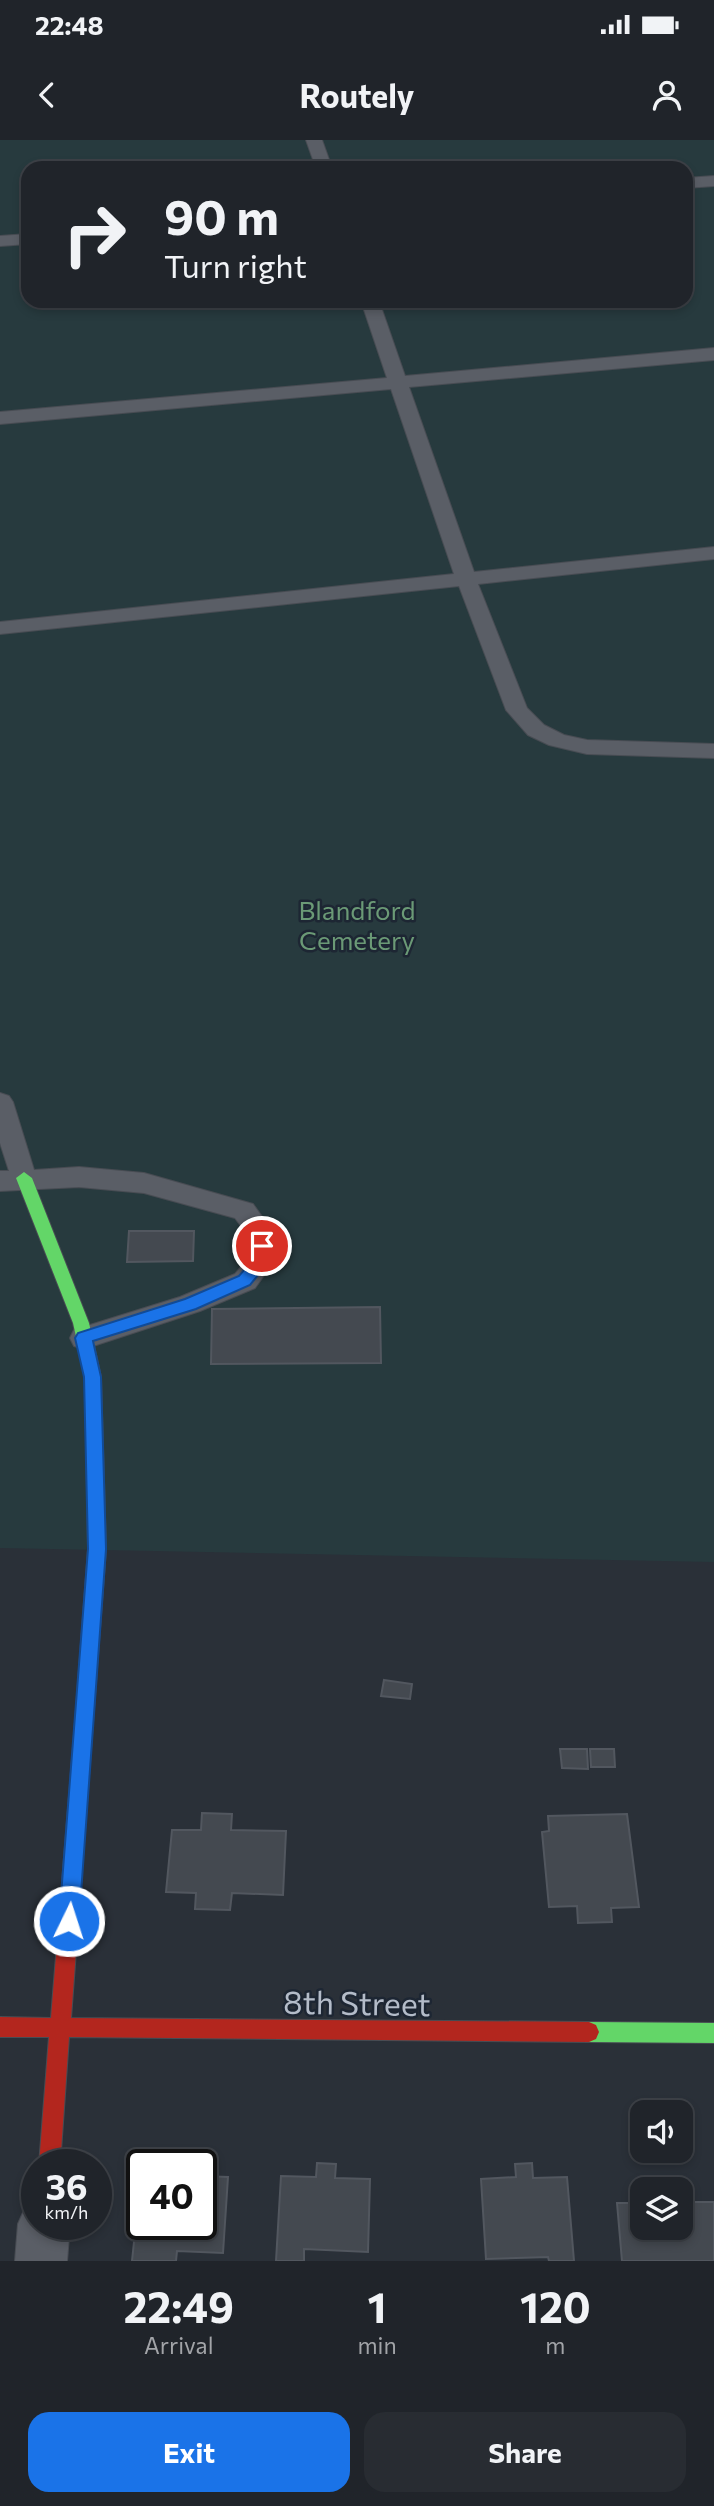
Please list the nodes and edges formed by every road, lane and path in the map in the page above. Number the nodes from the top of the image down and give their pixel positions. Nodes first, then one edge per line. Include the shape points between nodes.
1 (314, 140) edge
2 (322, 161) edge
3 (714, 181) edge
4 (693, 182) edge
5 (21, 240) edge
6 (0, 241) edge
7 (372, 308) edge
8 (714, 354) edge
9 (398, 383) junction
10 (0, 418) edge
11 (714, 553) edge
12 (467, 581) junction
13 (0, 628) edge
14 (714, 751) edge
15 (0, 1102) edge
16 (12, 1179) edge
17 (84, 1338) junction
18 (0, 2027) edge
19 (61, 2027) junction
20 (714, 2033) edge
21 (50, 2149) edge
22 (43, 2240) edge
23 (41, 2261) edge

1 - 2 lane
3 - 4 lane
5 - 6 lane
7 - 9 lane
8 - 9 lane
9 - 10 lane
9 - 12 lane
11 - 12 lane
12 - 13 lane
12 - 14 lane via 509,698 536,730 587,747
15 - 16 lane
16 - 17 street
16 - 17 lane via 79,1177 144,1183 244,1211 260,1232 259,1264 244,1281 190,1304
17 - 19 street via 93,1377 97,1549
18 - 19 street, 8th Street
19 - 20 street, 8th Street
19 - 21 street
22 - 23 street

